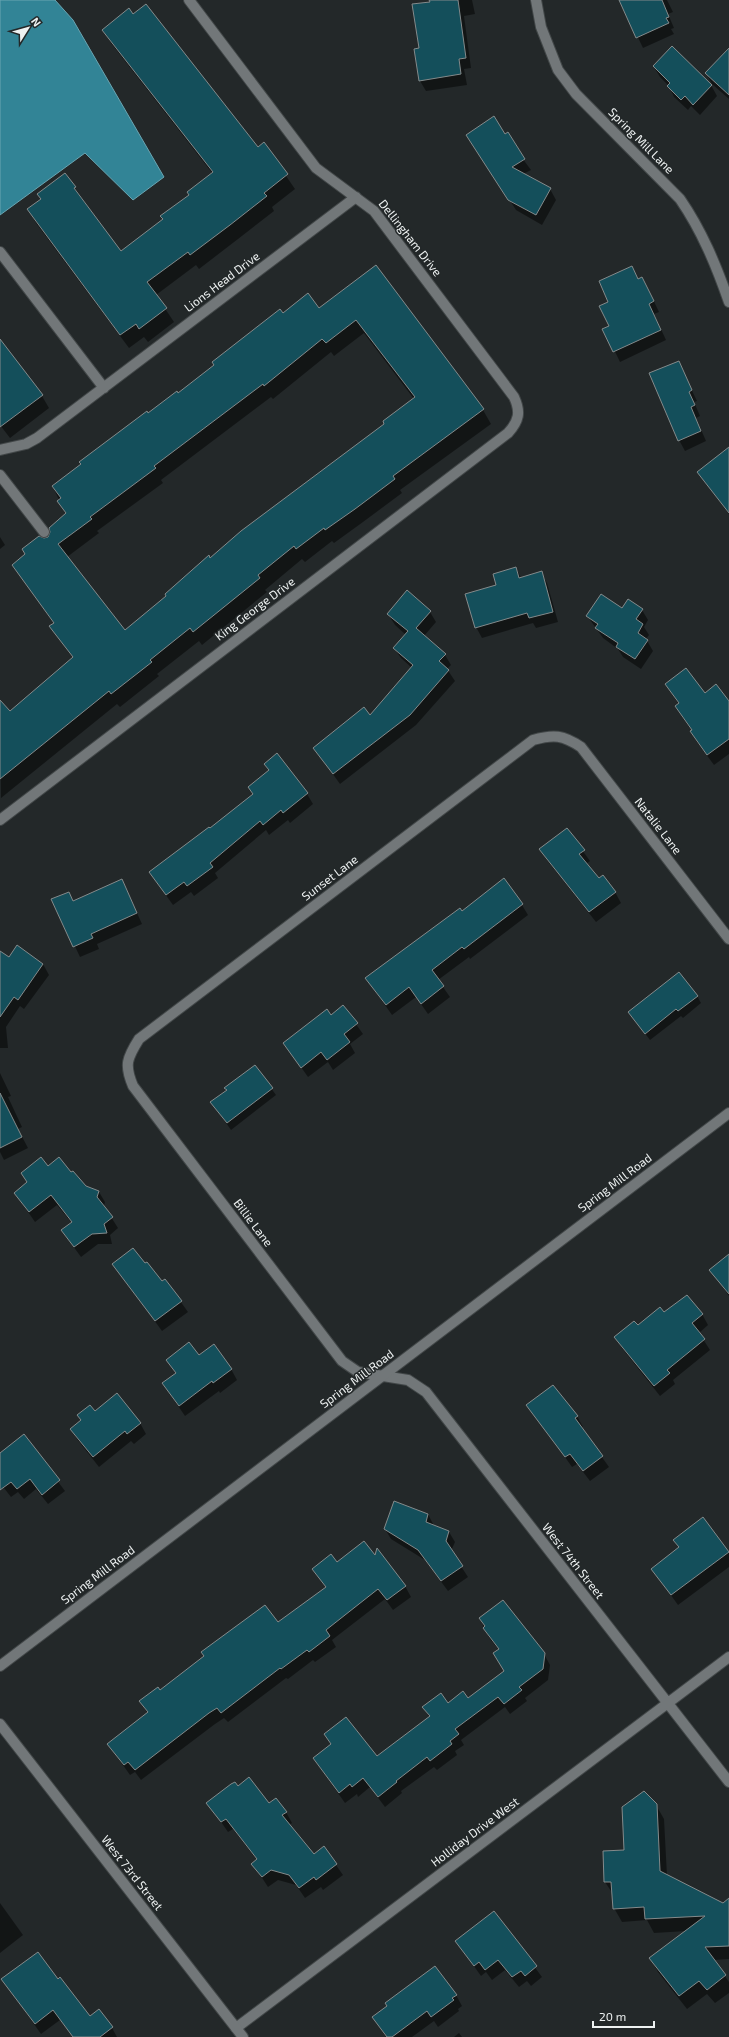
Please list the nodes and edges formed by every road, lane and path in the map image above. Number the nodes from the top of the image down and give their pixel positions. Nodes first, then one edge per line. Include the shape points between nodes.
1 (189, 0) edge
2 (536, 0) edge
3 (356, 197) junction
4 (0, 252) edge
5 (729, 302) edge
6 (104, 388) junction
7 (519, 413) joint
8 (0, 450) edge
9 (0, 475) edge
10 (44, 532) dead end
11 (560, 737) joint
12 (0, 820) edge
13 (729, 940) edge
14 (127, 1060) joint
15 (729, 1113) edge
16 (383, 1375) junction
17 (729, 1657) edge
18 (0, 1666) edge
19 (668, 1703) junction
20 (0, 1724) edge
21 (729, 1782) edge
22 (236, 2028) junction
23 (243, 2037) edge

1 - 3 street, Dellingham Drive via 316,168
2 - 5 street, Spring Mill Lane via 541,27 558,70 576,94 680,199 711,252
3 - 6 street, Lions Head Drive
3 - 7 street, Dellingham Drive via 374,211 514,397
4 - 6 street
6 - 8 street, Lions Head Drive via 37,438 26,444
7 - 12 street, King George Drive via 508,433
9 - 10 street
11 - 13 street, Natalie Lane via 569,739 581,747
11 - 14 street, Sunset Lane via 551,735 534,740 139,1039
14 - 16 street, Billie Lane via 133,1086 342,1361 358,1372 374,1376
15 - 16 street, Spring Mill Road
16 - 18 street, Spring Mill Road
16 - 19 street, West 74th Street via 408,1380 426,1392
17 - 19 street, Holliday Drive West
19 - 21 street, West 74th Street
19 - 22 street, Holliday Drive West
20 - 22 street, West 73rd Street
22 - 23 street, West 73rd Street

